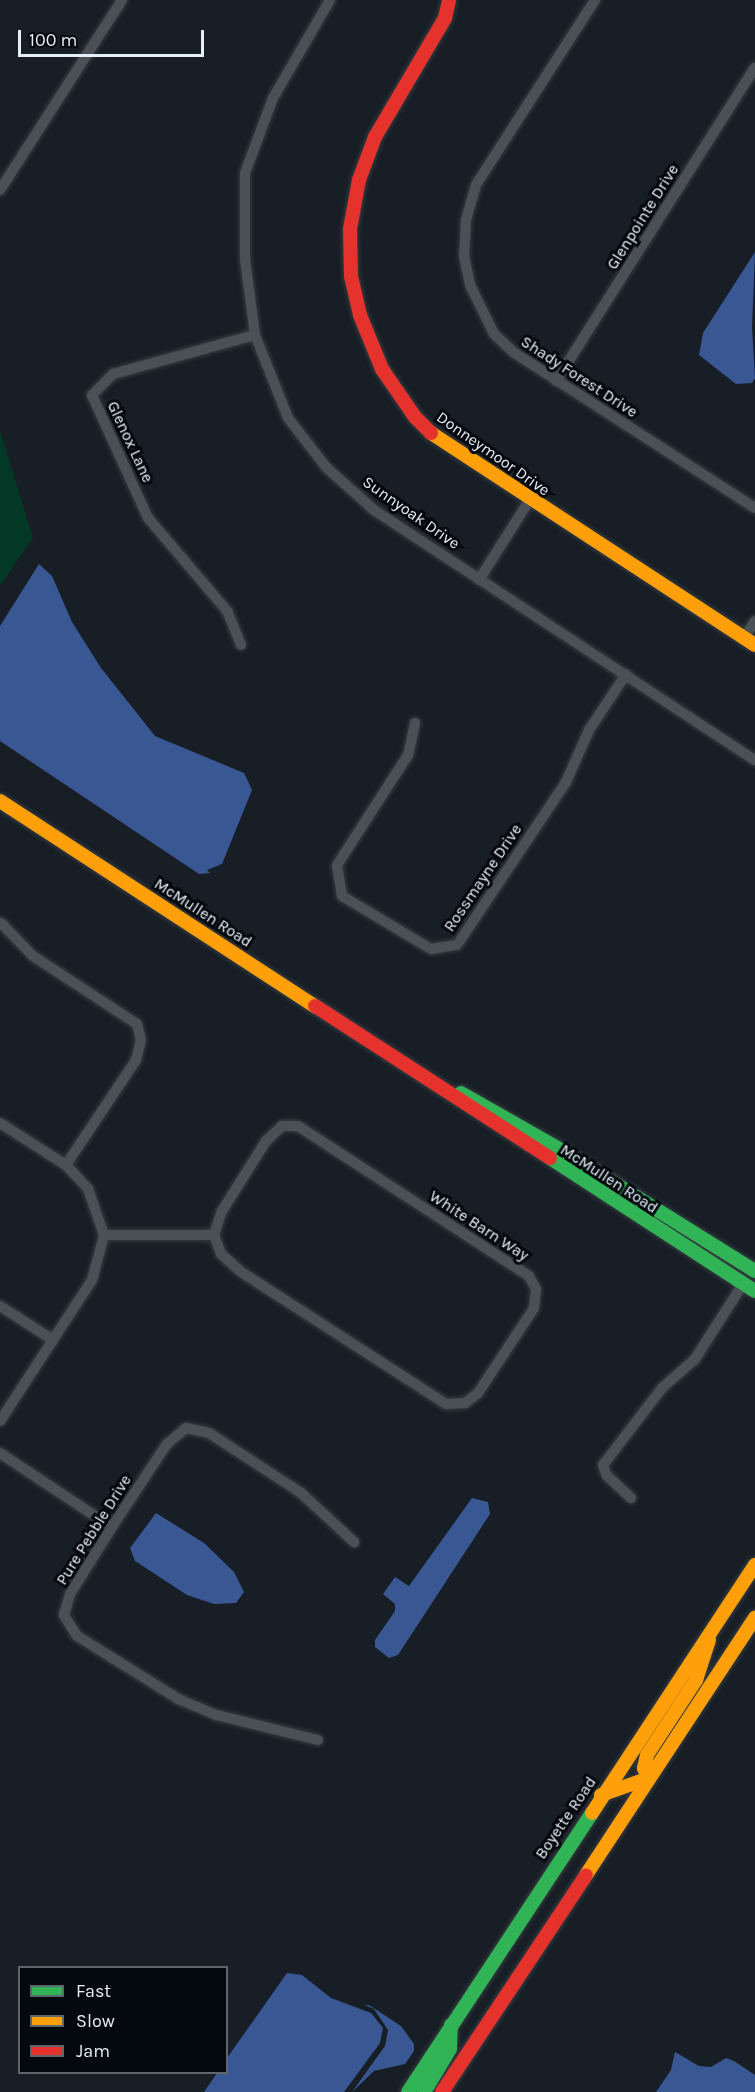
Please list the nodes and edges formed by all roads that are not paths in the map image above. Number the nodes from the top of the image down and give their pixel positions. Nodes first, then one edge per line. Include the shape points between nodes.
1 (122, 0) edge
2 (330, 0) edge
3 (449, 0) edge
4 (595, 0) edge
5 (755, 68) edge
6 (0, 190) edge
7 (255, 335) junction
8 (556, 381) junction
9 (528, 501) junction
10 (755, 508) edge
11 (479, 579) junction
12 (755, 621) edge
13 (749, 642) edge
14 (241, 645) dead end
15 (626, 674) junction
16 (415, 723) dead end
17 (755, 760) edge
18 (1, 804) edge
19 (1, 923) edge
20 (0, 1123) edge
21 (503, 1123) junction
22 (66, 1165) junction
23 (104, 1235) junction
24 (214, 1235) junction
25 (755, 1271) edge
26 (749, 1288) edge
27 (0, 1306) edge
28 (53, 1340) junction
29 (0, 1421) edge
30 (0, 1453) edge
31 (630, 1498) dead end
32 (112, 1527) junction
33 (354, 1542) dead end
34 (755, 1565) edge
35 (755, 1618) edge
36 (711, 1631) junction
37 (318, 1740) dead end
38 (649, 1778) junction
39 (602, 1796) junction
40 (451, 2025) junction
41 (408, 2092) edge
42 (424, 2092) edge
43 (442, 2092) edge

1 - 6 street
2 - 7 street, Sunnyoak Drive via 273,98 245,173 245,259
3 - 9 street, Donneymoor Drive via 425,55 375,137 363,169 350,229 351,276 360,315 382,369 415,417 441,442
4 - 8 street, Shady Forest Drive via 476,185 466,220 464,256 481,314 513,352
5 - 8 street, Glenpointe Drive
7 - 11 street, Sunnyoak Drive via 288,418 326,467 374,510
7 - 14 street, Glenox Lane via 113,374 92,395 148,518 228,612
8 - 10 street, Shady Forest Drive
9 - 11 street
9 - 13 street, Donneymoor Drive
11 - 15 street, Sunnyoak Drive
12 - 13 street
15 - 16 street, Rossmayne Drive via 589,730 566,782 457,945 431,949 342,896 337,865 408,755
15 - 17 street, Sunnyoak Drive
18 - 21 street, McMullen Road
19 - 22 street via 33,956 137,1024 141,1040 136,1060
20 - 22 street
21 - 25 street, McMullen Road
21 - 26 street, McMullen Road
22 - 23 street via 88,1189
23 - 24 street
23 - 28 street via 92,1280
24 - 24 street, White Barn Way via 222,1211 266,1141 282,1126 298,1126 529,1276 536,1289 534,1308 478,1393 465,1403 446,1404 240,1271 221,1254
26 - 31 street via 694,1359 662,1388 603,1466 607,1476
27 - 28 street
28 - 29 street
30 - 32 street
32 - 33 street, Pure Pebble Drive via 167,1444 186,1428 210,1433 300,1492
32 - 37 street, Pure Pebble Drive via 70,1594 64,1615 77,1636 180,1700 216,1715
34 - 36 street, Boyette Road
35 - 38 street
36 - 38 street via 696,1680 647,1755 644,1768
36 - 39 street, Boyette Road
38 - 39 street
38 - 43 street
39 - 40 street, Boyette Road
40 - 41 street, Boyette Road
40 - 42 street via 450,2049

